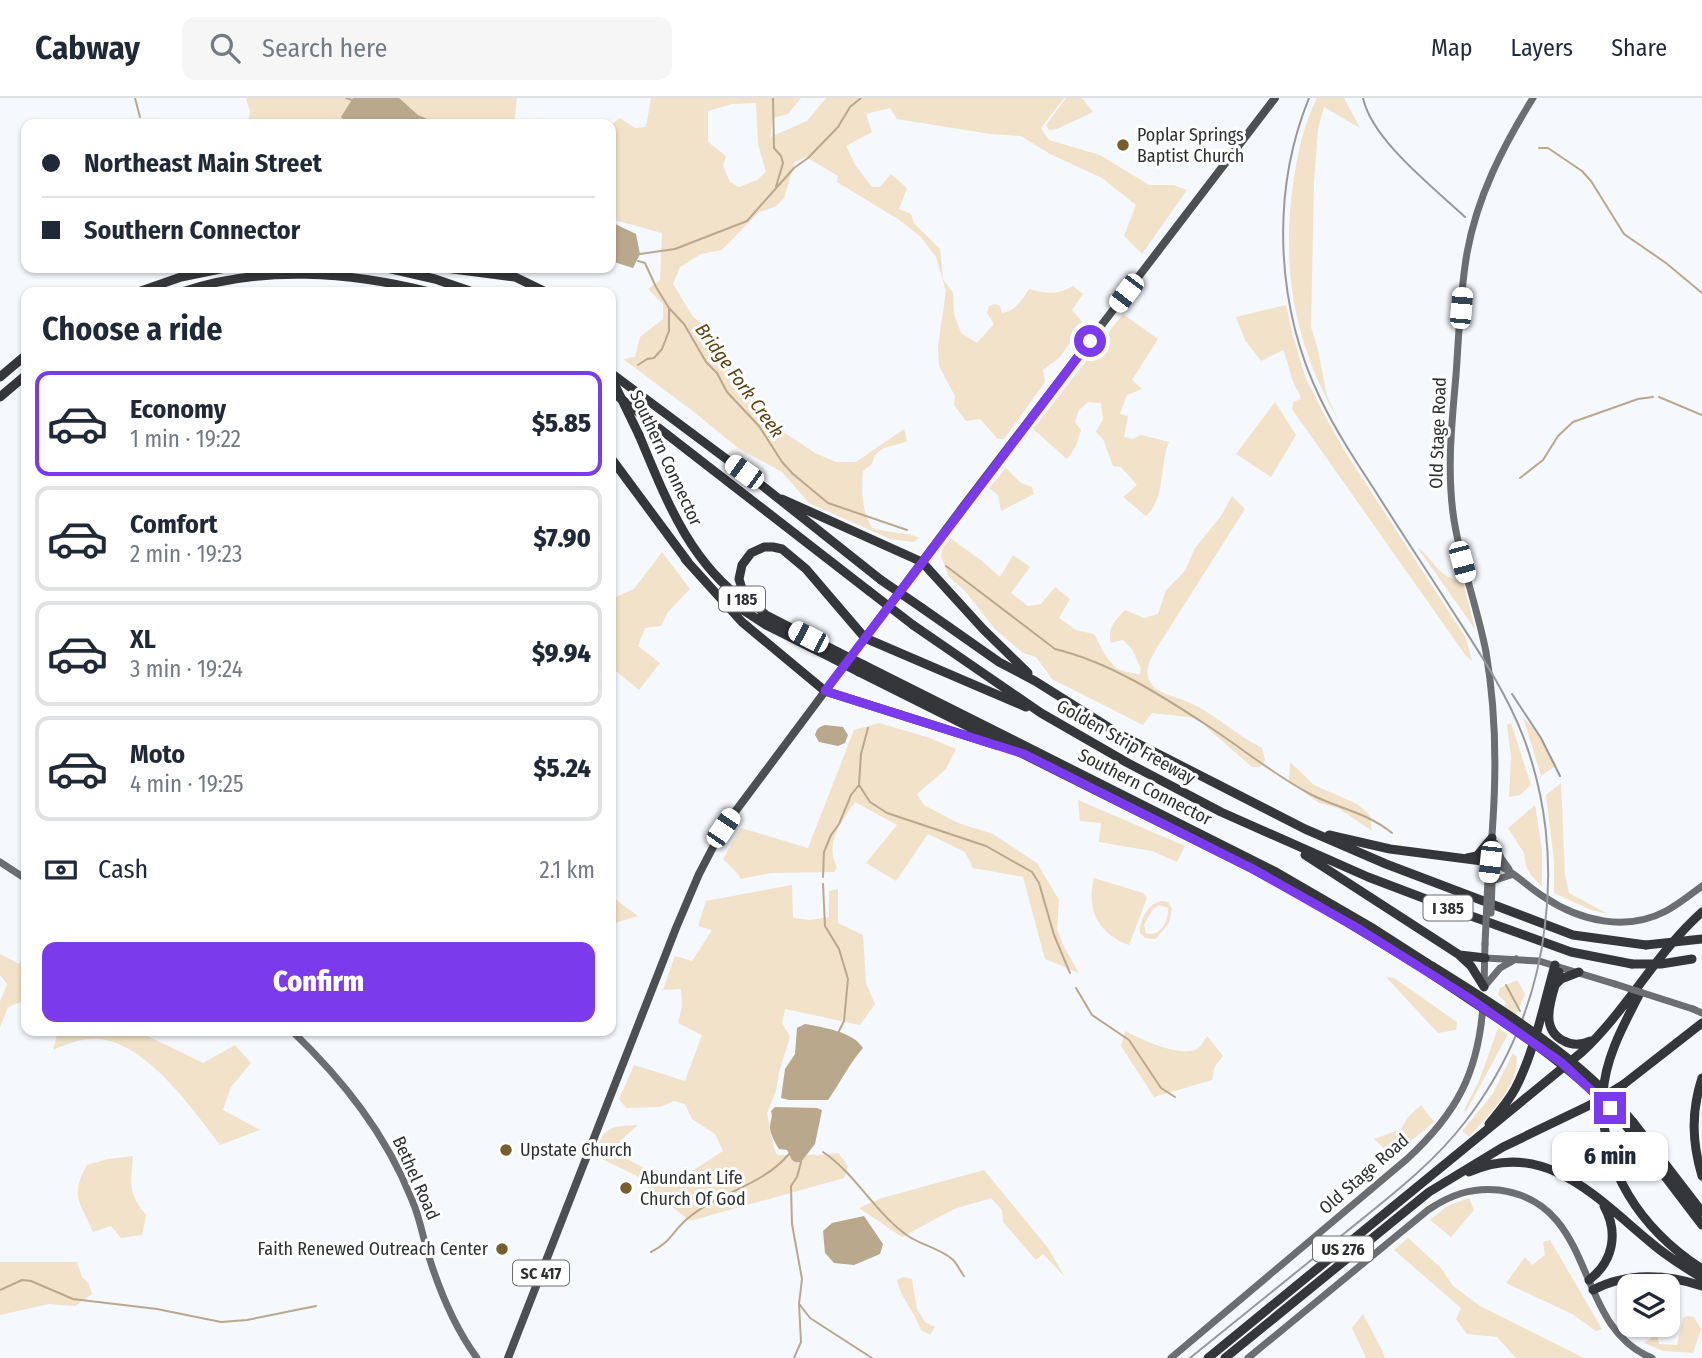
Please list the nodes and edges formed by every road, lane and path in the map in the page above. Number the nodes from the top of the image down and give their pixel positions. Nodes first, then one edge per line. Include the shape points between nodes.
1 (1275, 98) edge
2 (1532, 98) edge
3 (201, 273) edge
4 (410, 273) edge
5 (489, 273) edge
6 (152, 287) edge
7 (204, 287) edge
8 (402, 287) edge
9 (458, 287) edge
10 (537, 287) edge
11 (21, 359) edge
12 (0, 377) edge
13 (616, 379) edge
14 (21, 380) edge
15 (616, 386) edge
16 (616, 395) edge
17 (0, 397) edge
18 (616, 465) edge
19 (774, 495) junction
20 (685, 559) junction
21 (922, 562) junction
22 (766, 615) junction
23 (865, 638) junction
24 (836, 656) junction
25 (862, 668) junction
26 (1035, 681) junction
27 (825, 691) junction
28 (1041, 713) junction
29 (1024, 754) junction
30 (1305, 829) junction
31 (1270, 834) junction
32 (1493, 840) junction
33 (1464, 859) junction
34 (0, 862) edge
35 (1492, 863) junction
36 (1514, 875) junction
37 (21, 876) edge
38 (1491, 881) junction
39 (1702, 886) edge
40 (1702, 912) edge
41 (1702, 939) edge
42 (1458, 954) junction
43 (1485, 958) junction
44 (1697, 958) edge
45 (1513, 959) junction
46 (1426, 966) junction
47 (1558, 966) junction
48 (1655, 967) junction
49 (1579, 972) junction
50 (1555, 986) junction
51 (1484, 988) junction
52 (1702, 1013) edge
53 (1700, 1025) edge
54 (1601, 1035) junction
55 (297, 1036) edge
56 (1702, 1078) edge
57 (1631, 1125) junction
58 (1477, 1139) junction
59 (1702, 1161) edge
60 (1702, 1176) edge
61 (1441, 1184) junction
62 (1594, 1194) junction
63 (1702, 1212) edge
64 (1702, 1225) edge
65 (1702, 1269) edge
66 (1702, 1278) edge
67 (1589, 1280) junction
68 (1702, 1286) edge
69 (1593, 1290) junction
70 (477, 1358) edge
71 (508, 1358) edge
72 (1171, 1358) edge
73 (1209, 1358) edge
74 (1225, 1358) edge
75 (1248, 1358) edge
76 (1652, 1358) edge

1 - 21 main road, SC 417
2 - 32 street, Old Stage Road via 1490,178 1470,240 1451,448 1456,535 1489,670 1495,736
3 - 6 highway
4 - 9 highway
5 - 10 highway
7 - 8 highway via 285,275 356,278
11 - 12 highway
13 - 19 highway, Golden Strip Freeway / I 385
14 - 17 highway
15 - 22 highway, Southern Connector / I 185, bridge via 688,542 725,585
16 - 28 highway, Golden Strip Freeway / I 385, bridge via 912,625
18 - 20 highway, Southern Connector / I 185
19 - 21 highway
19 - 26 highway, Golden Strip Freeway / I 385, bridge via 881,580 999,662
20 - 24 highway, Southern Connector / I 185 via 742,611
20 - 27 highway via 742,622
21 - 23 main road, SC 417
21 - 26 highway
22 - 23 highway via 744,595 740,572 751,553 776,547 806,569
22 - 24 highway, Southern Connector / I 185
23 - 27 main road, SC 417
23 - 28 highway
24 - 25 highway, Southern Connector / I 185, bridge
25 - 29 highway, Southern Connector / I 185
25 - 46 highway, Southern Connector / I 185 via 1274,871 1374,929
26 - 30 highway, Golden Strip Freeway / I 385 via 1145,748
27 - 29 highway
27 - 71 main road, SC 417 via 738,806 708,855
28 - 31 highway, Golden Strip Freeway / I 385 via 1185,794
29 - 46 highway, Southern Connector / I 185 via 1253,869
30 - 33 highway via 1390,849
30 - 41 highway, Golden Strip Freeway / I 385, bridge via 1573,935 1646,945
31 - 42 highway
31 - 44 highway, Golden Strip Freeway / I 385, bridge via 1379,882 1571,952 1632,964
32 - 33 highway via 1477,856
32 - 35 street, Old Stage Road
32 - 36 street
33 - 35 highway
34 - 37 street
35 - 36 street
35 - 38 street, Old Stage Road
36 - 38 street
36 - 39 street via 1562,908 1611,923 1653,917
38 - 43 street, Old Stage Road, bridge
40 - 48 highway, US 276
42 - 43 highway
42 - 51 highway
43 - 45 street
43 - 51 street, Old Stage Road
45 - 47 street
45 - 51 street via 1494,972
46 - 57 highway, Southern Connector / I 185, bridge via 1562,1063
47 - 49 street
47 - 50 highway
47 - 58 highway via 1520,1080
48 - 54 highway, US 276
48 - 65 highway via 1612,1055 1603,1093 1607,1139 1619,1177 1642,1217 1668,1245
49 - 50 highway
49 - 52 street, bridge
50 - 54 highway via 1548,1022 1553,1033 1573,1045
51 - 72 street, Old Stage Road via 1472,1068 1461,1095 1438,1129
53 - 61 highway, US 276, bridge via 1590,1105 1503,1147
54 - 58 highway, US 276
55 - 70 street, Bethel Road via 342,1084 381,1136 416,1209 444,1299
56 - 59 highway via 1698,1115
56 - 60 highway via 1693,1125
57 - 63 highway, Southern Connector / I 185
57 - 64 highway, Southern Connector / I 185
58 - 73 highway, US 276
61 - 62 highway via 1474,1170 1518,1163 1559,1172
61 - 74 highway, US 276
62 - 66 highway via 1651,1244
62 - 67 highway via 1610,1219 1613,1240 1606,1264
67 - 69 street
67 - 75 street via 1567,1232 1546,1210 1505,1191 1466,1192 1428,1210
68 - 69 highway via 1655,1277 1624,1279
69 - 76 street via 1618,1334

